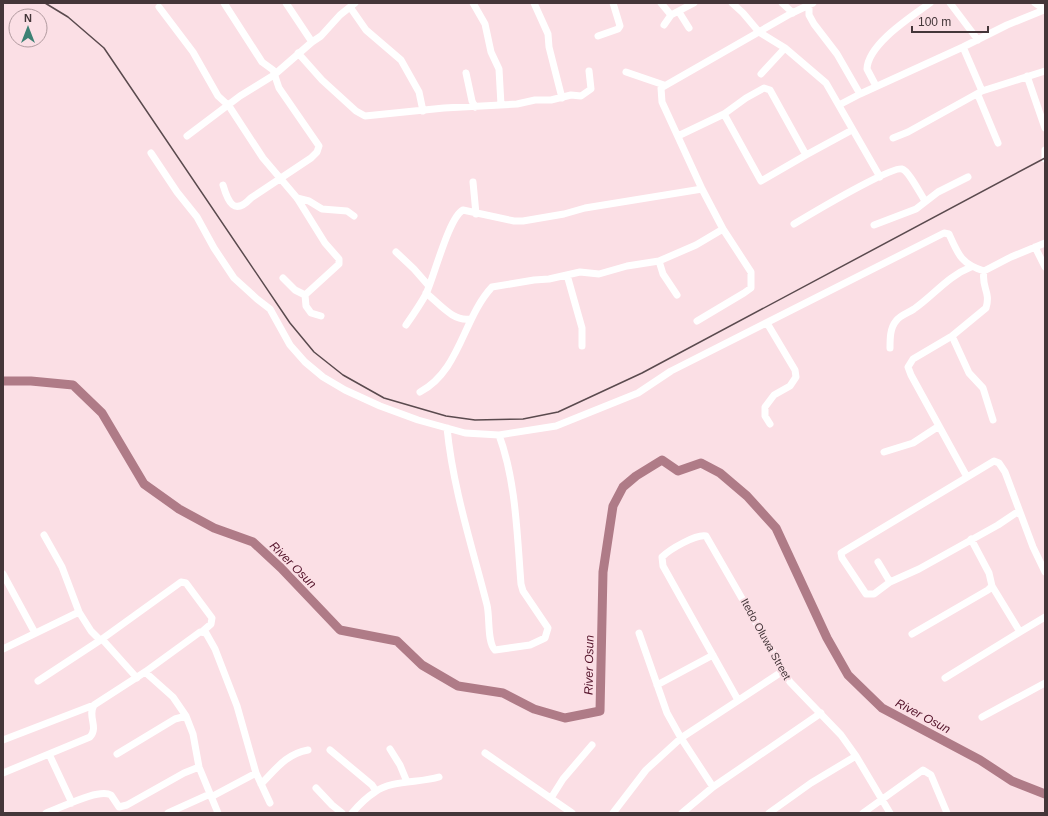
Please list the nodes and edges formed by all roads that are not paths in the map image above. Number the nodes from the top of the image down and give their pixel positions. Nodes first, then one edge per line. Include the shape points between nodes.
1 (224, 3) edge
2 (286, 3) edge
3 (473, 3) edge
4 (534, 3) edge
5 (613, 3) edge
6 (661, 3) edge
7 (694, 3) edge
8 (732, 3) edge
9 (782, 3) edge
10 (930, 3) edge
11 (950, 3) edge
12 (1035, 3) edge
13 (811, 4) edge
14 (353, 5) edge
15 (159, 7) dead end
16 (1045, 10) edge
17 (679, 12) junction
18 (793, 13) junction
19 (671, 15) junction
20 (664, 25) dead end
21 (689, 28) dead end
22 (759, 32) junction
23 (598, 36) dead end
24 (978, 40) junction
25 (312, 42) junction
26 (963, 47) junction
27 (785, 48) junction
28 (298, 53) junction
29 (1045, 71) edge
30 (589, 72) dead end
31 (626, 72) dead end
32 (466, 73) dead end
33 (761, 74) dead end
34 (274, 75) junction
35 (1027, 76) junction
36 (664, 85) junction
37 (876, 86) junction
38 (980, 93) junction
39 (860, 94) junction
40 (562, 98) junction
41 (501, 105) junction
42 (839, 105) junction
43 (229, 106) junction
44 (475, 107) junction
45 (424, 111) junction
46 (724, 114) junction
47 (1045, 128) edge
48 (852, 130) junction
49 (187, 136) dead end
50 (678, 136) junction
51 (893, 138) dead end
52 (998, 143) dead end
53 (1045, 150) edge
54 (151, 153) dead end
55 (806, 155) junction
56 (1045, 159) edge
57 (880, 177) junction
58 (968, 177) dead end
59 (281, 178) junction
60 (473, 182) dead end
61 (223, 185) dead end
62 (702, 189) junction
63 (297, 198) junction
64 (925, 201) junction
65 (476, 214) junction
66 (354, 216) dead end
67 (794, 224) dead end
68 (874, 225) dead end
69 (723, 229) junction
70 (1045, 243) edge
71 (1035, 247) junction
72 (396, 252) dead end
73 (659, 261) junction
74 (971, 267) junction
75 (1045, 267) edge
76 (984, 271) junction
77 (567, 275) junction
78 (283, 278) dead end
79 (428, 285) junction
80 (426, 293) junction
81 (305, 295) junction
82 (677, 295) dead end
83 (321, 316) dead end
84 (470, 319) junction
85 (697, 321) dead end
86 (767, 323) junction
87 (406, 325) dead end
88 (952, 336) junction
89 (582, 346) dead end
90 (890, 348) dead end
91 (420, 392) dead end
92 (993, 420) dead end
93 (770, 424) dead end
94 (939, 426) junction
95 (447, 428) junction
96 (499, 435) junction
97 (884, 452) dead end
98 (967, 477) junction
99 (1019, 511) junction
100 (44, 535) dead end
101 (971, 539) junction
102 (878, 562) dead end
103 (1045, 572) edge
104 (3, 574) edge
105 (890, 582) junction
106 (992, 586) junction
107 (79, 612) junction
108 (1045, 617) edge
109 (203, 632) junction
110 (1020, 632) junction
111 (35, 633) junction
112 (639, 633) dead end
113 (912, 634) dead end
114 (101, 640) junction
115 (3, 649) edge
116 (713, 655) junction
117 (783, 670) junction
118 (145, 672) junction
119 (137, 678) junction
120 (945, 678) dead end
121 (38, 681) dead end
122 (1045, 683) edge
123 (657, 685) junction
124 (738, 700) junction
125 (94, 705) junction
126 (821, 713) junction
127 (186, 716) junction
128 (982, 717) dead end
129 (681, 738) junction
130 (3, 740) edge
131 (592, 745) dead end
132 (390, 749) dead end
133 (308, 750) dead end
134 (330, 750) dead end
135 (485, 753) dead end
136 (49, 754) junction
137 (117, 754) dead end
138 (856, 756) junction
139 (199, 766) junction
140 (3, 772) edge
141 (256, 773) junction
142 (439, 778) dead end
143 (406, 782) junction
144 (261, 784) junction
145 (713, 787) junction
146 (316, 788) dead end
147 (376, 791) junction
148 (210, 795) junction
149 (551, 798) junction
150 (883, 799) junction
151 (270, 803) dead end
152 (72, 804) junction
153 (46, 813) edge
154 (168, 813) edge
155 (218, 813) edge
156 (342, 813) edge
157 (352, 813) edge
158 (572, 813) edge
159 (613, 813) edge
160 (682, 813) edge
161 (769, 813) edge
162 (863, 813) edge
163 (890, 813) edge
164 (947, 813) edge

1 - 34 street via 262,62 273,70
2 - 25 street
3 - 41 street via 484,24 491,52 499,69
4 - 40 street via 548,34
5 - 23 street via 620,26
6 - 19 street
7 - 17 street
8 - 22 street
9 - 18 street
10 - 37 street via 896,28 870,56 867,69
11 - 24 street
12 - 16 street
13 - 18 street
13 - 39 street via 809,15 834,50
14 - 25 street
14 - 45 street via 366,30 401,60 419,92
15 - 43 street via 193,52 218,96
16 - 24 street
17 - 19 street
17 - 21 street
18 - 22 street
19 - 20 street
22 - 27 street
22 - 36 street
24 - 26 street
25 - 28 street
26 - 37 street
26 - 38 street
27 - 33 street
27 - 42 street via 826,83
28 - 34 street
28 - 45 street via 322,80 365,116
29 - 35 street
30 - 40 street via 591,83 588,92 581,96 571,95
31 - 36 street
32 - 44 street
34 - 43 street
34 - 59 street via 279,88 319,146 310,158
35 - 38 street
35 - 47 street
36 - 50 street via 660,92 662,102
37 - 39 street
38 - 51 street
38 - 52 street
39 - 42 street
40 - 41 street
41 - 44 street
42 - 48 street
43 - 49 street
43 - 59 street via 263,158
44 - 45 street
46 - 50 street
46 - 55 street via 761,181
46 - 55 street via 761,89 768,88
48 - 55 street
48 - 57 street
50 - 62 street
53 - 56 street
54 - 95 street via 197,217 234,278 270,309 290,345 305,362 323,377 373,403
57 - 64 street via 902,169
57 - 67 street
58 - 64 street
59 - 61 street via 242,206 236,207 229,201
59 - 63 street
60 - 65 street
62 - 65 street via 523,221
62 - 69 street
63 - 66 street via 309,201 322,209 347,211
63 - 81 street via 340,262
64 - 68 street via 916,209
65 - 79 street via 463,210 458,214
69 - 73 street via 696,245
69 - 85 street via 751,272 751,288
70 - 71 street
71 - 75 street
71 - 76 street
72 - 79 street
73 - 77 street via 599,274 580,272
73 - 82 street
74 - 76 street
74 - 86 street via 958,253 949,234 944,233
74 - 90 street via 959,272 896,319 890,337
76 - 88 street via 982,281 988,293 986,308
77 - 84 street via 492,287
77 - 89 street via 582,328
78 - 81 street via 295,290
79 - 80 street
80 - 84 street via 456,318
80 - 87 street
81 - 83 street via 306,306 311,313
84 - 91 street via 444,372 431,386
86 - 93 street via 790,360 796,377 790,386 774,395 765,407 765,416
86 - 96 street via 671,371 638,394 610,406 556,426
88 - 92 street via 969,373 983,388
88 - 94 street via 913,358 908,367
94 - 97 street via 913,443
94 - 98 street
95 - 96 street via 465,433
95 - 96 street via 461,509 489,613 490,642 495,650 530,645 546,638 548,628 523,592 514,499 505,451
98 - 99 street via 994,461 999,463
98 - 105 street via 841,553 866,594 874,594
99 - 101 street
99 - 103 street via 1032,548
100 - 107 street via 62,567
101 - 105 street via 919,569
101 - 106 street via 989,573
102 - 105 street
104 - 111 street
106 - 110 street
106 - 113 street
107 - 111 street
107 - 114 street via 91,631
108 - 110 street
109 - 114 street via 211,624 212,618 186,583 182,582
109 - 118 street
109 - 141 street via 214,649 236,706
110 - 120 street
111 - 115 street
112 - 123 street via 654,670
114 - 119 street
114 - 121 street
116 - 117 street, Itedo Oluwa Street via 662,566 666,554 701,535 706,536
116 - 123 street
116 - 124 street
117 - 124 street
117 - 126 street, Itedo Oluwa Street via 801,695
118 - 119 street
118 - 127 street via 173,697
119 - 125 street
122 - 128 street
123 - 129 street via 667,713
124 - 129 street
125 - 130 street
125 - 136 street via 91,710 94,733
126 - 138 street, Itedo Oluwa Street
126 - 145 street
127 - 137 street via 175,719
127 - 139 street via 193,734
129 - 145 street
129 - 159 street via 646,770
131 - 149 street via 563,779
132 - 143 street
133 - 144 street via 284,759
134 - 147 street
135 - 149 street
136 - 140 street
136 - 152 street
138 - 150 street, Itedo Oluwa Street
138 - 161 street via 811,783
139 - 148 street
139 - 152 street via 127,805 119,807 106,792 85,797
141 - 144 street
141 - 148 street
142 - 143 street
143 - 147 street
144 - 151 street
145 - 160 street
146 - 156 street
147 - 157 street
148 - 154 street
148 - 155 street
149 - 158 street
150 - 162 street
150 - 163 street, Itedo Oluwa Street
150 - 164 street via 923,770 931,775
152 - 153 street

